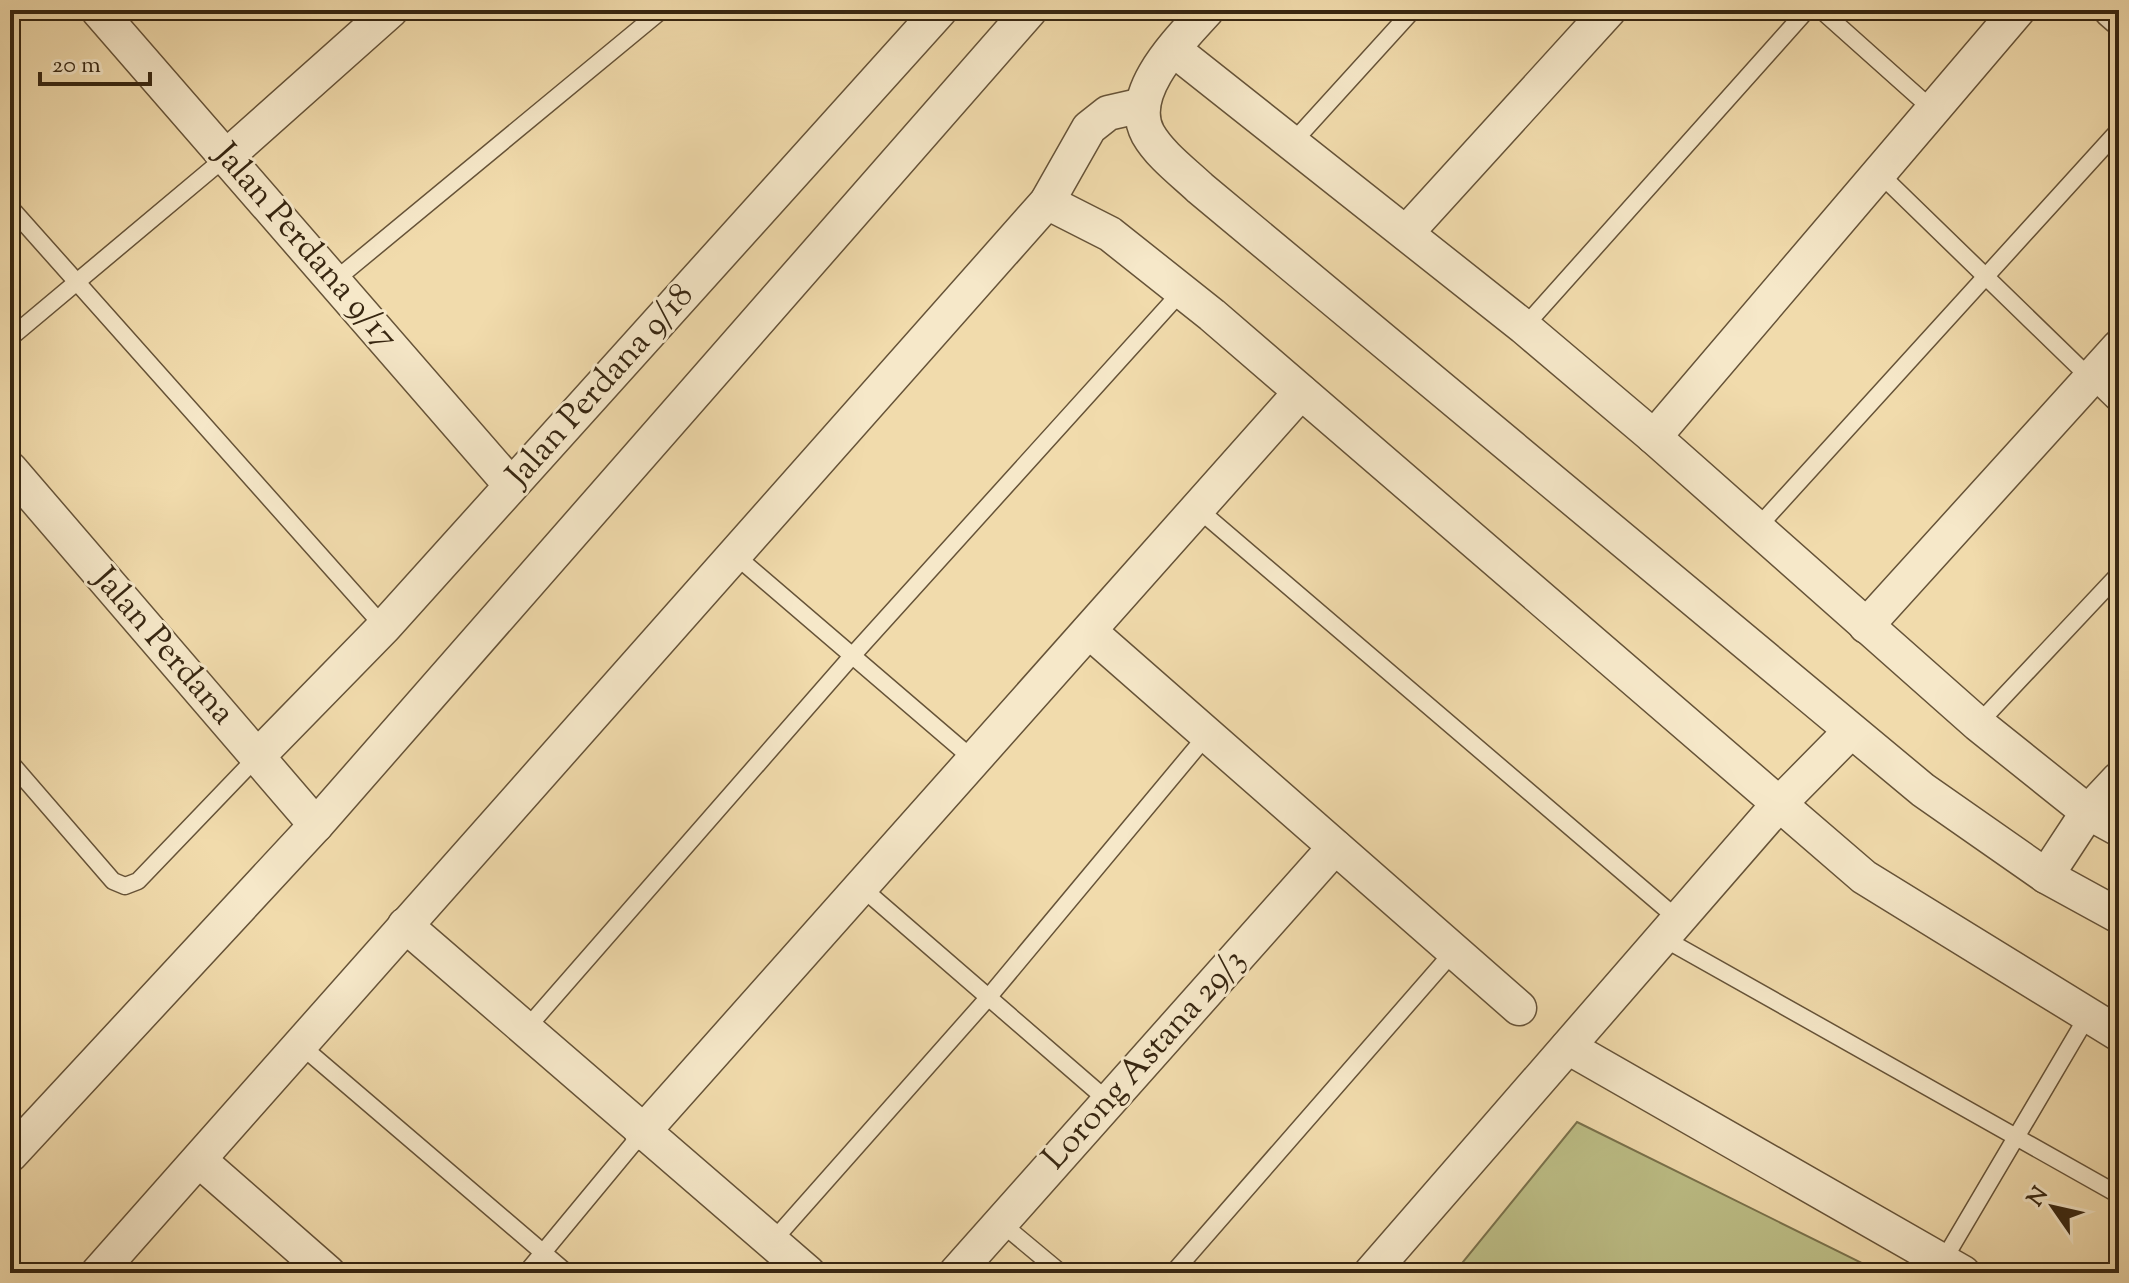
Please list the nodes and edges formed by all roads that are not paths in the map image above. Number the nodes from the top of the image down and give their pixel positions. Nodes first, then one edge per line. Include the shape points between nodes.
1 (99, 10) edge
2 (391, 10) edge
3 (662, 10) edge
4 (940, 10) edge
5 (1030, 10) edge
6 (1207, 10) edge
7 (1413, 10) edge
8 (1609, 10) edge
9 (1807, 10) edge
10 (1821, 10) edge
11 (2018, 10) edge
12 (2111, 10) edge
13 (2119, 17) edge
14 (1173, 49) junction
15 (1143, 105) junction
16 (1933, 110) junction
17 (2119, 130) edge
18 (1293, 142) junction
19 (226, 157) junction
20 (1879, 173) junction
21 (1047, 202) junction
22 (10, 207) edge
23 (1406, 233) junction
24 (1986, 276) junction
25 (78, 281) junction
26 (334, 281) junction
27 (1181, 292) junction
28 (1524, 327) junction
29 (10, 338) edge
30 (2119, 347) edge
31 (2090, 379) junction
32 (1301, 392) junction
33 (2119, 406) edge
34 (1654, 437) junction
35 (10, 469) edge
36 (511, 485) junction
37 (1198, 509) junction
38 (1757, 528) junction
39 (736, 556) junction
40 (2119, 574) edge
41 (1866, 626) junction
42 (384, 627) junction
43 (1089, 631) junction
44 (852, 656) junction
45 (1978, 724) junction
46 (1851, 731) junction
47 (1207, 735) junction
48 (257, 757) junction
49 (974, 760) junction
50 (10, 762) edge
51 (2119, 779) edge
52 (1778, 805) junction
53 (2088, 812) junction
54 (316, 825) junction
55 (2119, 829) edge
56 (1335, 847) junction
57 (2046, 876) junction
58 (861, 887) junction
59 (2119, 916) edge
60 (405, 925) junction
61 (1671, 929) junction
62 (1454, 951) junction
63 (987, 999) junction
64 (1519, 1008) dead end
65 (2087, 1017) junction
66 (526, 1029) junction
67 (2119, 1034) edge
68 (298, 1043) junction
69 (1568, 1047) junction
70 (1107, 1100) junction
71 (642, 1133) junction
72 (2017, 1137) junction
73 (10, 1155) edge
74 (199, 1160) junction
75 (2119, 1195) edge
76 (1001, 1223) junction
77 (771, 1243) junction
78 (543, 1253) junction
79 (1953, 1267) edge
80 (98, 1273) edge
81 (328, 1273) edge
82 (526, 1273) edge
83 (567, 1273) edge
84 (808, 1273) edge
85 (956, 1273) edge
86 (1061, 1273) edge
87 (1173, 1273) edge
88 (1371, 1273) edge

1 - 19 street, Jalan Perdana 9/17
2 - 19 street
3 - 26 lane
4 - 36 street, Jalan Perdana 9/18
5 - 54 street
6 - 14 street
7 - 18 lane
8 - 23 street
9 - 28 lane
10 - 16 lane
11 - 16 street
12 - 13 street
14 - 15 street via 1154,74
14 - 18 street
15 - 21 street via 1108,113 1089,128
15 - 46 street via 1152,140 1200,188
16 - 20 street
17 - 24 lane
18 - 23 street
19 - 25 lane
19 - 26 street, Jalan Perdana 9/17
20 - 24 lane
20 - 34 street
21 - 27 street via 1110,234
21 - 39 street
22 - 25 lane
23 - 28 street
24 - 31 lane
24 - 38 lane
25 - 29 lane
25 - 42 lane
26 - 36 street, Jalan Perdana 9/17
27 - 32 street
27 - 44 lane
28 - 34 street
30 - 31 street
31 - 33 lane
31 - 41 street
32 - 37 street
32 - 52 street
34 - 38 street
35 - 48 street, Jalan Perdana
36 - 42 street, Jalan Perdana 9/18
37 - 43 street
37 - 61 lane
38 - 41 street
39 - 44 lane
39 - 60 street
40 - 45 lane
41 - 45 street
42 - 48 street, Jalan Perdana 9/18
43 - 47 street
43 - 49 street
44 - 49 lane
44 - 66 lane
45 - 53 street
46 - 52 street
46 - 57 street via 1923,790
47 - 56 street
47 - 63 lane
48 - 50 lane via 138,881 125,886 113,881
48 - 54 street, Jalan Perdana
49 - 58 street
51 - 53 street
52 - 61 street
52 - 65 street via 1864,877
53 - 55 street
53 - 57 street
54 - 73 street
56 - 62 street
56 - 70 street, Lorong Astana 29/3
57 - 59 street
58 - 63 lane
58 - 71 street
60 - 66 street
60 - 68 street
61 - 69 street
61 - 72 lane
62 - 64 street
62 - 87 lane
63 - 70 lane
63 - 77 lane
65 - 67 street
65 - 72 lane
66 - 71 street
68 - 74 street
68 - 78 lane
69 - 79 street
69 - 88 street
70 - 76 street, Lorong Astana 29/3
71 - 77 street
71 - 78 lane
72 - 75 lane
72 - 79 lane
74 - 80 street
74 - 81 street
76 - 85 street, Lorong Astana 29/3
76 - 86 lane
77 - 84 street
78 - 82 lane
78 - 83 lane

